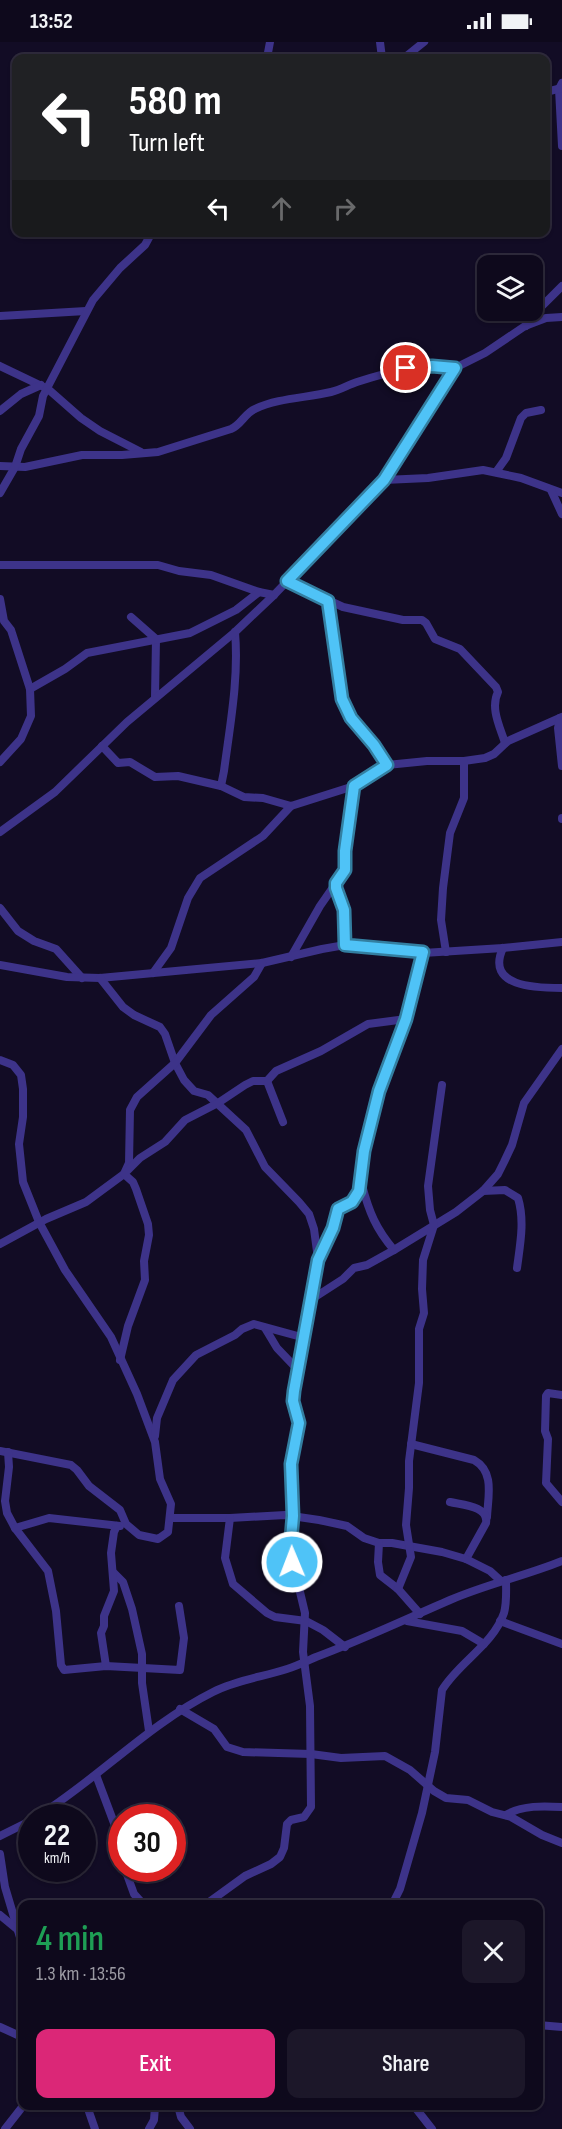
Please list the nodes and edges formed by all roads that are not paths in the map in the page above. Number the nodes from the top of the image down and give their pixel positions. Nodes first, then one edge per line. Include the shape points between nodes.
1 (424, 42) edge
2 (409, 54) edge
3 (561, 87) edge
4 (562, 147) edge
5 (150, 237) edge
6 (562, 286) edge
7 (86, 311) junction
8 (0, 316) edge
9 (562, 317) edge
10 (525, 326) junction
11 (0, 366) edge
12 (455, 368) junction
13 (44, 387) junction
14 (542, 410) dead end
15 (0, 411) edge
16 (144, 453) junction
17 (0, 466) edge
18 (15, 467) junction
19 (496, 472) junction
20 (384, 480) junction
21 (551, 490) junction
22 (0, 493) edge
23 (562, 493) edge
24 (562, 514) edge
25 (0, 565) edge
26 (287, 581) junction
27 (259, 592) junction
28 (274, 596) junction
29 (0, 599) edge
30 (328, 601) junction
31 (131, 617) dead end
32 (235, 632) junction
33 (156, 639) junction
34 (30, 689) junction
35 (155, 697) junction
36 (561, 718) edge
37 (505, 744) junction
38 (102, 746) junction
39 (464, 761) junction
40 (0, 762) edge
41 (387, 765) junction
42 (562, 766) edge
43 (221, 786) junction
44 (354, 786) junction
45 (291, 806) junction
46 (0, 832) edge
47 (336, 883) junction
48 (0, 908) edge
49 (562, 942) edge
50 (345, 945) junction
51 (503, 948) junction
52 (423, 952) junction
53 (446, 952) junction
54 (291, 957) junction
55 (262, 963) junction
56 (0, 967) edge
57 (153, 973) junction
58 (81, 978) junction
59 (100, 978) junction
60 (562, 988) edge
61 (406, 1019) junction
62 (562, 1048) edge
63 (0, 1060) edge
64 (175, 1063) junction
65 (267, 1081) junction
66 (442, 1085) dead end
67 (218, 1103) junction
68 (283, 1122) dead end
69 (124, 1174) junction
70 (362, 1182) junction
71 (483, 1191) junction
72 (39, 1222) junction
73 (434, 1225) junction
74 (0, 1244) edge
75 (394, 1250) junction
76 (318, 1260) junction
77 (517, 1268) dead end
78 (312, 1299) junction
79 (265, 1328) junction
80 (305, 1338) junction
81 (120, 1360) junction
82 (299, 1371) junction
83 (562, 1395) edge
84 (154, 1439) junction
85 (411, 1444) junction
86 (4, 1451) edge
87 (562, 1502) edge
88 (450, 1503) dead end
89 (293, 1516) junction
90 (487, 1517) junction
91 (171, 1518) junction
92 (230, 1518) junction
93 (121, 1525) junction
94 (15, 1528) junction
95 (379, 1543) junction
96 (410, 1547) junction
97 (466, 1559) junction
98 (562, 1561) edge
99 (114, 1573) junction
100 (503, 1580) junction
101 (398, 1589) junction
102 (179, 1606) dead end
103 (420, 1614) junction
104 (306, 1621) junction
105 (406, 1621) junction
106 (500, 1621) junction
107 (484, 1644) junction
108 (562, 1644) edge
109 (345, 1647) junction
110 (562, 1655) edge
111 (304, 1662) junction
112 (106, 1666) junction
113 (142, 1669) junction
114 (180, 1709) junction
115 (149, 1731) junction
116 (311, 1754) junction
117 (96, 1774) junction
118 (428, 1785) junction
119 (57, 1804) edge
120 (108, 1807) edge
121 (562, 1807) edge
122 (506, 1815) junction
123 (18, 1827) edge
124 (0, 1836) edge
125 (562, 1843) edge
126 (0, 1854) edge
127 (130, 1882) edge
128 (139, 1900) edge
129 (212, 1900) edge
130 (394, 1900) edge
131 (0, 1915) edge
132 (18, 1926) edge
133 (18, 1930) edge
134 (543, 2025) edge
135 (0, 2027) edge
136 (562, 2027) edge
137 (18, 2035) edge
138 (20, 2110) edge
139 (88, 2110) edge
140 (155, 2110) edge
141 (179, 2110) edge
142 (417, 2110) edge
143 (5, 2129) edge
144 (95, 2129) edge
145 (149, 2129) edge
146 (190, 2129) edge
147 (432, 2129) edge

1 - 2 street
3 - 4 street
5 - 7 street via 98,292
6 - 10 street
7 - 8 street
7 - 13 street
9 - 10 street
10 - 12 street
11 - 13 street
12 - 16 street via 406,368 332,392 265,405 249,412 231,429
12 - 20 street
13 - 15 street via 21,394
13 - 16 street via 100,431
13 - 18 street via 39,416
14 - 19 street via 521,418 506,458
16 - 18 street via 82,455
17 - 18 street
18 - 22 street
19 - 20 street
19 - 21 street
20 - 26 street
21 - 23 street
21 - 24 street
25 - 27 street via 158,565 211,575
26 - 28 street
26 - 30 street
27 - 28 street
27 - 33 street via 205,627
28 - 32 street
29 - 34 street via 4,621 11,630
30 - 37 street via 392,617 422,620 435,639 460,649 496,687 495,708
30 - 41 street via 342,699 351,718
31 - 33 street
32 - 35 street
32 - 43 street via 236,677
33 - 34 street via 87,653
33 - 35 street
34 - 40 street via 31,716 27,727
35 - 38 street
36 - 37 street
36 - 42 street via 558,728
37 - 39 street via 490,756
38 - 43 street via 118,763 130,762 155,777 178,776
38 - 46 street via 55,792
39 - 41 street
39 - 53 street via 464,798 450,833 443,888 441,920
41 - 44 street
43 - 45 street via 244,798 263,798
44 - 45 street
44 - 47 street via 345,870
45 - 57 street via 263,836 200,878 188,898 171,948
47 - 50 street via 344,910
47 - 54 street
48 - 58 street via 18,931 56,949
49 - 51 street
50 - 52 street
50 - 54 street
51 - 53 street
51 - 60 street via 498,960 508,980 538,988
52 - 53 street
52 - 61 street
54 - 55 street
55 - 57 street
55 - 64 street via 249,982 211,1015
56 - 58 street
57 - 59 street
58 - 59 street
59 - 64 street via 123,1007 160,1027
61 - 65 street via 368,1024 276,1071
61 - 70 street via 379,1091 364,1151
62 - 71 street via 524,1103 512,1145 498,1174
63 - 72 street via 13,1065 21,1075 20,1166
64 - 67 street via 194,1091
64 - 69 street via 137,1097 130,1110 129,1163
65 - 67 street via 245,1085
65 - 68 street
66 - 73 street via 428,1186
67 - 69 street via 185,1120 165,1142
67 - 76 street via 246,1130 265,1167 309,1214
69 - 72 street via 86,1202
69 - 81 street via 136,1189 149,1235 144,1280
70 - 75 street via 379,1232
70 - 76 street via 354,1199 338,1209
71 - 73 street
71 - 77 street via 505,1190 518,1198 522,1210
72 - 74 street
72 - 81 street via 65,1270 111,1337
73 - 75 street
73 - 85 street via 423,1260 424,1313 419,1329 419,1383
75 - 78 street via 354,1268
76 - 78 street
78 - 80 street
79 - 80 street
79 - 82 street
79 - 84 street via 254,1324 192,1358 169,1387
80 - 82 street
81 - 84 street
82 - 89 street via 293,1401 299,1423 291,1464
83 - 87 street via 546,1396 545,1431 546,1483
84 - 91 street
85 - 90 street via 482,1464 489,1481
85 - 96 street via 406,1515
86 - 93 street via 71,1465 88,1486 120,1510
86 - 94 street via 9,1467 5,1501
88 - 90 street via 474,1508
89 - 92 street
89 - 95 street via 347,1526
89 - 104 street via 290,1550
90 - 97 street
91 - 92 street
91 - 93 street via 168,1532 158,1539
92 - 104 street via 225,1558 233,1584 272,1616
93 - 94 street via 49,1518
93 - 99 street via 114,1532
94 - 112 street via 48,1571 64,1670
95 - 96 street
95 - 101 street via 380,1575
96 - 97 street
96 - 101 street via 408,1568
97 - 100 street
98 - 100 street
99 - 112 street via 113,1597 100,1633
99 - 113 street via 123,1582 132,1610
100 - 103 street
100 - 106 street via 506,1598
101 - 103 street
102 - 113 street via 184,1638 180,1670
103 - 105 street
104 - 109 street
104 - 111 street
105 - 107 street via 462,1631
105 - 109 street
106 - 107 street
106 - 108 street
107 - 118 street via 442,1690
108 - 110 street
109 - 111 street
111 - 114 street via 216,1690
111 - 116 street via 309,1685
112 - 113 street
113 - 115 street
114 - 115 street
114 - 116 street via 214,1729 233,1750
115 - 117 street
116 - 118 street via 340,1758 385,1756
116 - 129 street via 310,1810 304,1817 287,1823 280,1857
117 - 119 street
117 - 120 street
118 - 122 street via 446,1798 468,1800
118 - 130 street
121 - 122 street via 537,1806
122 - 125 street
123 - 124 street
126 - 132 street via 5,1887
127 - 128 street
131 - 133 street
134 - 136 street
135 - 137 street
138 - 143 street
139 - 144 street
140 - 145 street
141 - 146 street
142 - 147 street

